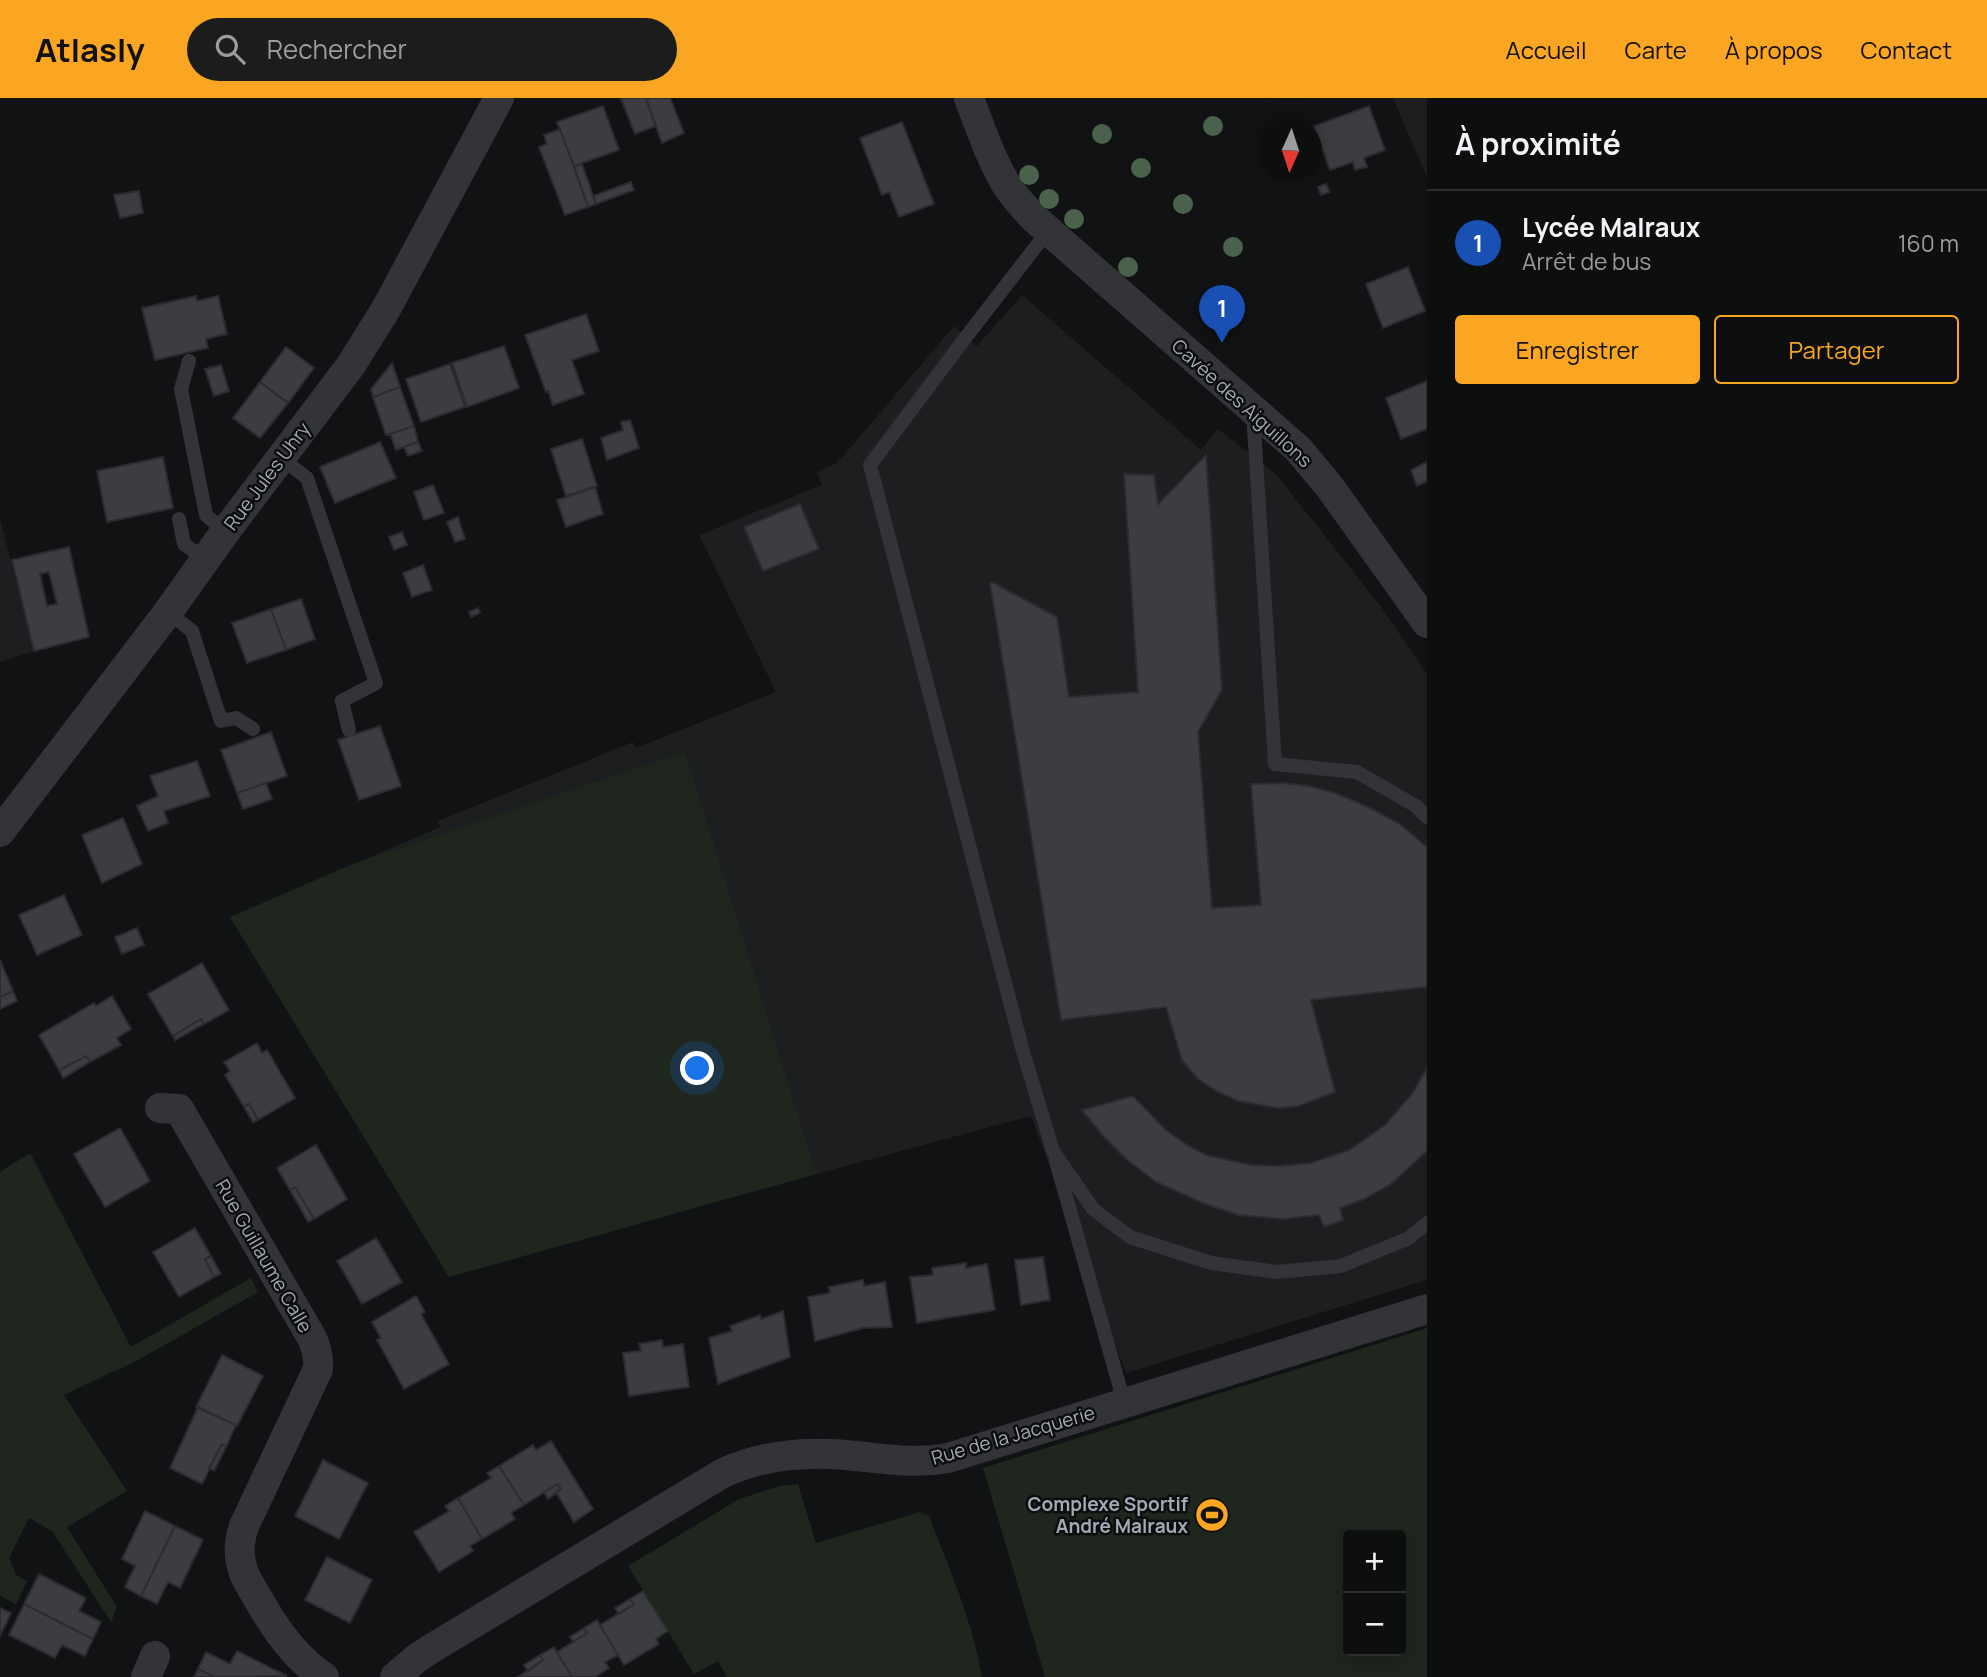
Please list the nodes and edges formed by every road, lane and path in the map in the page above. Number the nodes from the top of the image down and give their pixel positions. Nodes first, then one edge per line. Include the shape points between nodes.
1 (499, 98) edge
2 (969, 98) edge
3 (1048, 231) junction
4 (189, 361) dead end
5 (1253, 410) junction
6 (281, 458) junction
7 (179, 519) dead end
8 (225, 532) junction
9 (206, 560) junction
10 (168, 612) junction
11 (1427, 624) edge
12 (253, 729) dead end
13 (349, 730) dead end
14 (1427, 817) edge
15 (0, 830) edge
16 (160, 1108) dead end
17 (1053, 1152) junction
18 (1427, 1223) edge
19 (1427, 1309) edge
20 (1124, 1402) junction
21 (324, 1677) edge
22 (394, 1677) edge

1 - 6 street, Rue Jules Uhry via 371,335
2 - 3 street, Cavée des Aiguillons via 1007,187
3 - 5 street, Cavée des Aiguillons
3 - 17 lane via 870,466
4 - 8 lane via 181,389 206,515
5 - 11 street, Cavée des Aiguillons via 1313,467
5 - 14 lane via 1275,764 1357,772
6 - 8 street, Rue Jules Uhry
6 - 13 lane via 307,478 376,683 342,701
7 - 9 lane via 184,544
8 - 9 street, Rue Jules Uhry
9 - 10 street, Rue Jules Uhry
10 - 12 lane via 192,631 221,721 236,718
10 - 15 street, Rue Jules Uhry
16 - 21 street, Rue Guillaume Calle via 179,1109 317,1349 318,1369 244,1526 239,1553 245,1576 291,1650
17 - 18 lane via 1094,1209 1129,1237 1211,1263 1277,1272 1341,1266 1409,1238
17 - 20 lane
19 - 20 street, Rue de la Jacquerie
20 - 22 street, Rue de la Jacquerie via 930,1461 821,1454 740,1465 434,1647

